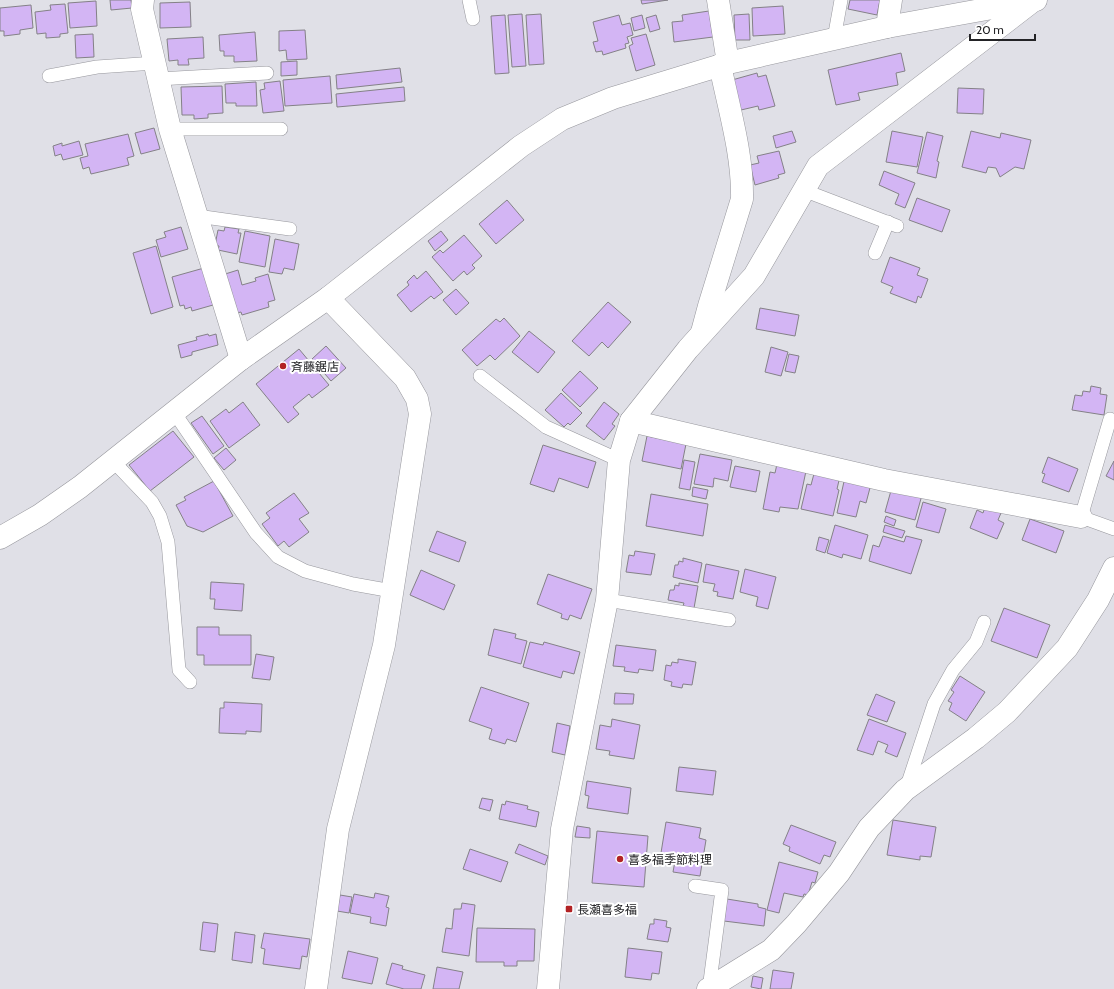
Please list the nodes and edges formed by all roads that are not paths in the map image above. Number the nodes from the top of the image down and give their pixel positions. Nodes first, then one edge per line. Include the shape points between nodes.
1 (143, 0) edge
2 (469, 0) edge
3 (718, 0) edge
4 (841, 0) edge
5 (891, 0) edge
6 (1034, 0) edge
7 (473, 19) dead end
8 (887, 27) junction
9 (834, 39) junction
10 (724, 64) junction
11 (156, 71) junction
12 (267, 73) dead end
13 (49, 76) dead end
14 (170, 129) junction
15 (281, 129) dead end
16 (803, 190) junction
17 (197, 216) junction
18 (290, 229) dead end
19 (875, 253) dead end
20 (328, 298) junction
21 (702, 334) junction
22 (241, 359) junction
23 (480, 376) dead end
24 (174, 412) junction
25 (1110, 419) dead end
26 (631, 420) junction
27 (113, 460) junction
28 (619, 460) junction
29 (1081, 517) junction
30 (1114, 529) edge
31 (0, 538) edge
32 (1114, 568) edge
33 (392, 591) junction
34 (607, 600) junction
35 (729, 620) dead end
36 (984, 622) dead end
37 (190, 682) dead end
38 (905, 790) junction
39 (695, 886) dead end
40 (316, 989) edge
41 (548, 989) edge
42 (709, 989) edge

1 - 11 street via 142,9
2 - 7 lane
3 - 10 street
4 - 9 lane
5 - 8 street
6 - 8 street
6 - 16 street via 818,166
8 - 9 street
9 - 10 street
10 - 20 street via 613,98 562,119 521,146
10 - 21 street via 742,181 742,199
11 - 12 lane
11 - 13 lane via 97,67
11 - 14 street
14 - 15 lane
14 - 17 street
16 - 19 lane via 892,224
16 - 21 street via 754,276
17 - 18 lane
17 - 22 street
20 - 22 street
20 - 33 street via 405,378 417,399 420,414
21 - 26 street
22 - 24 street
23 - 28 lane via 546,427
24 - 27 street
24 - 33 lane via 256,533 278,557 305,571
25 - 29 lane
26 - 28 street
26 - 29 street via 884,480
27 - 31 street via 40,515
27 - 37 lane via 152,502 160,516 168,542 179,670
28 - 34 street
29 - 30 lane
32 - 38 street via 1098,600 1062,653 1007,712
33 - 40 street via 384,645 338,829
34 - 35 lane
34 - 41 street via 562,829
36 - 38 lane via 976,642 953,670 934,704
38 - 42 street via 869,828 839,873 771,950
39 - 42 lane via 722,890

